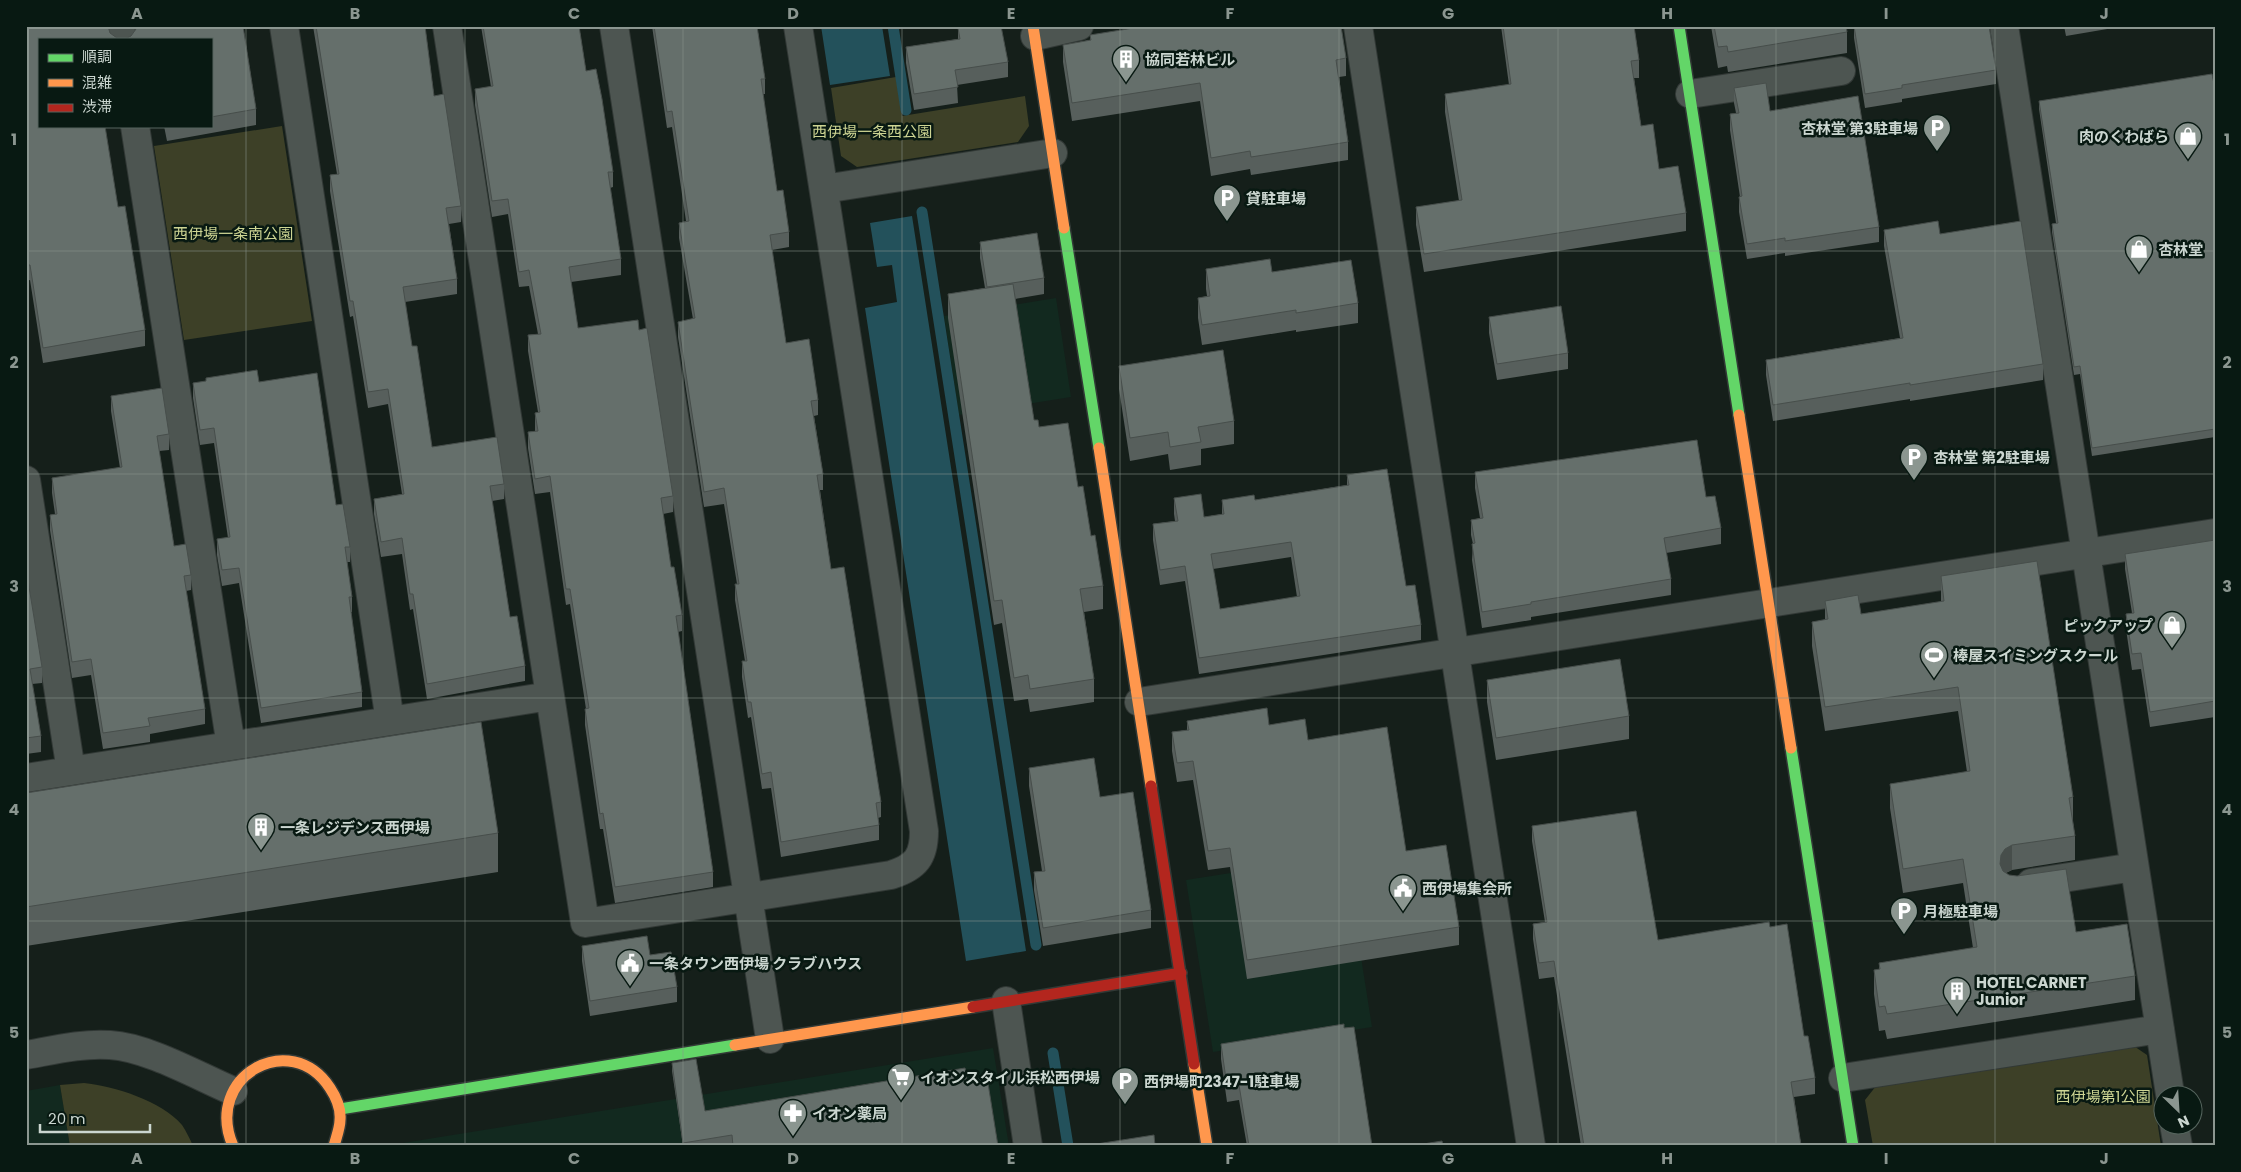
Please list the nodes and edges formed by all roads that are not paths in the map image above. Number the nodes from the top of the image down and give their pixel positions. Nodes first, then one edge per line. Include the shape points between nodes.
1 (284, 26) edge
2 (447, 26) edge
3 (614, 26) edge
4 (798, 26) edge
5 (1079, 26) edge
6 (1358, 26) edge
7 (1680, 26) edge
8 (2004, 26) edge
9 (1034, 31) edge
10 (1841, 71) dead end
11 (1690, 94) junction
12 (135, 128) edge
13 (1053, 153) junction
14 (824, 189) junction
15 (26, 480) edge
16 (2215, 533) edge
17 (2086, 553) junction
18 (1769, 603) junction
19 (1455, 653) junction
20 (550, 696) junction
21 (1139, 702) junction
22 (390, 720) junction
23 (231, 746) junction
24 (71, 771) junction
25 (26, 778) edge
26 (2134, 867) junction
27 (2015, 886) edge
28 (748, 898) junction
29 (1181, 973) junction
30 (1006, 1001) junction
31 (2160, 1029) junction
32 (770, 1039) junction
33 (26, 1055) edge
34 (1843, 1078) junction
35 (2168, 1084) edge
36 (233, 1091) junction
37 (340, 1108) junction
38 (233, 1146) edge
39 (334, 1146) edge
40 (1028, 1146) edge
41 (1207, 1146) edge
42 (1531, 1146) edge
43 (1853, 1146) edge

1 - 22 street
2 - 20 street
3 - 28 street
4 - 14 street
5 - 9 street
6 - 19 street
7 - 11 street
8 - 17 street
9 - 13 street
10 - 11 street
11 - 18 street
12 - 23 street
13 - 14 street
13 - 21 street
14 - 28 street via 924,846 918,860 906,870 891,875
15 - 24 street
16 - 17 street
17 - 18 street
17 - 26 street
18 - 19 street
18 - 34 street
19 - 21 street
19 - 42 street
20 - 22 street
20 - 28 street via 585,923
21 - 29 street
22 - 23 street
23 - 24 street
24 - 25 street
26 - 27 street
26 - 31 street
28 - 32 street
29 - 30 street
29 - 41 street
30 - 32 street
30 - 40 street
31 - 34 street
31 - 35 street
32 - 37 street
33 - 36 street via 81,1046 113,1045 145,1053
34 - 43 street
36 - 37 street via 245,1075 259,1066 291,1060 321,1074 332,1086
36 - 38 street via 227,1102 226,1119
37 - 39 street via 339,1133

